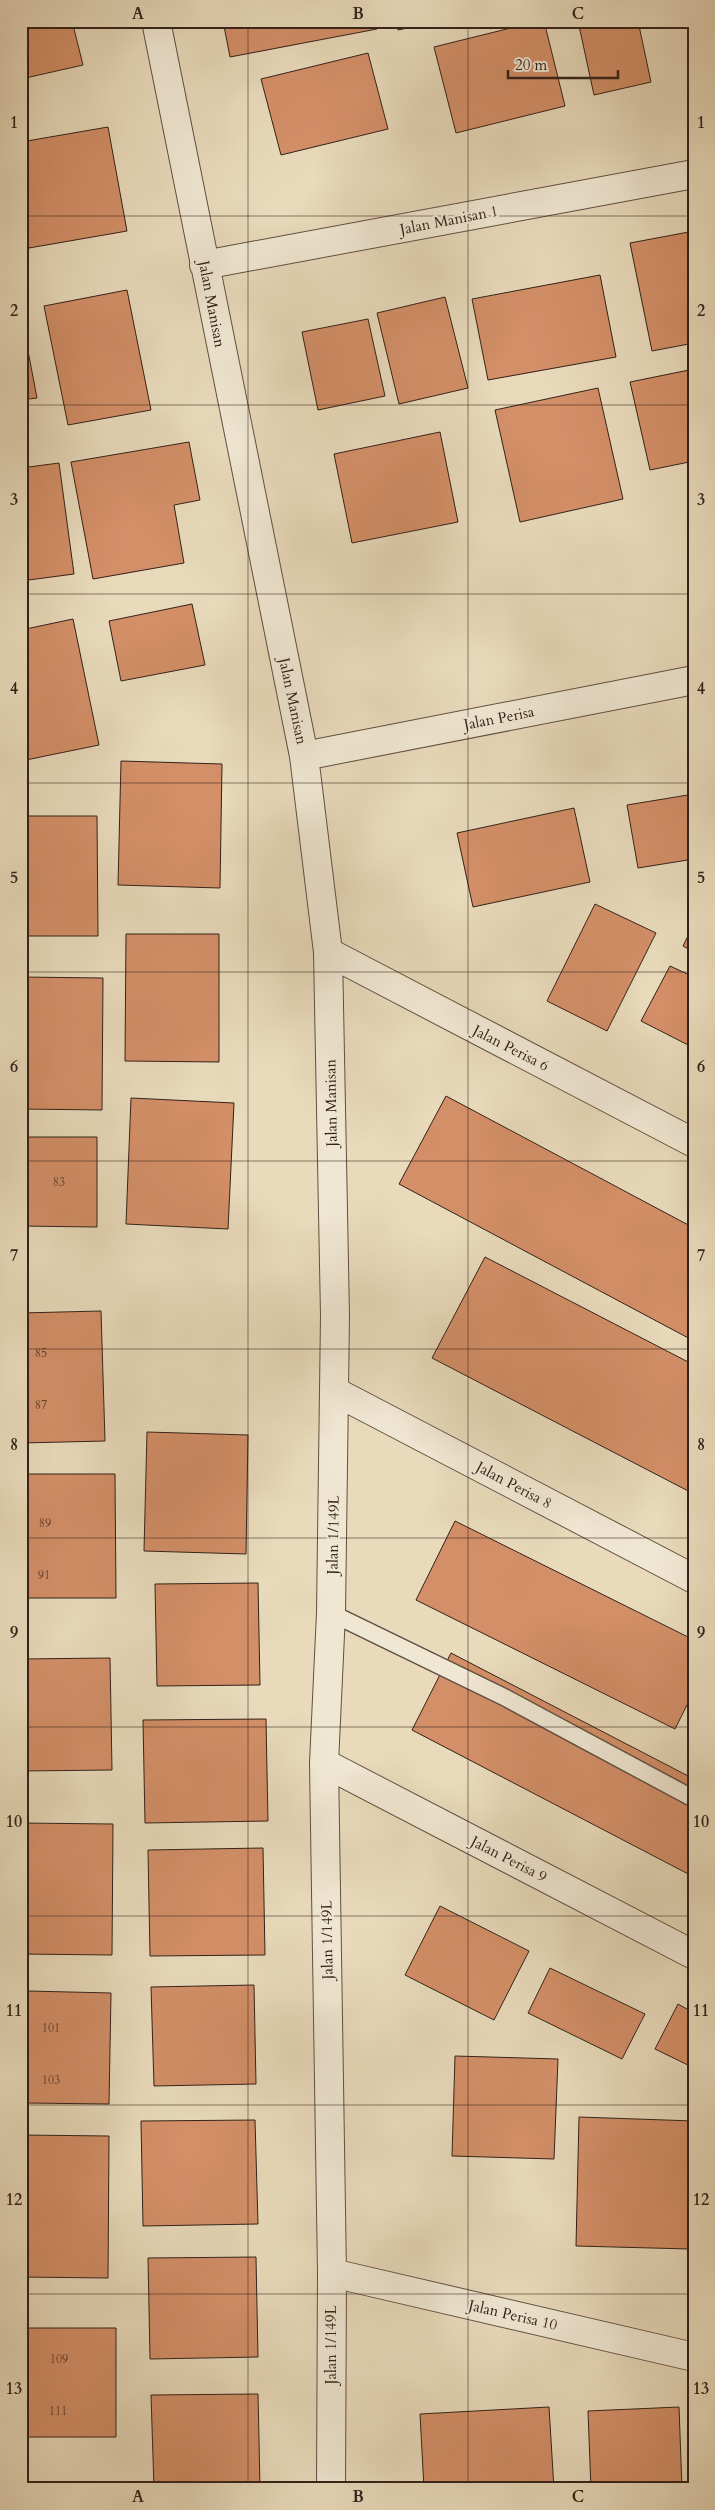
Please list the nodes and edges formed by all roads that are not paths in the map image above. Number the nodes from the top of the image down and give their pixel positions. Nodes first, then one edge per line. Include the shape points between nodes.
1 (156, 21) edge
2 (694, 174) edge
3 (204, 265) junction
4 (694, 680) edge
5 (304, 756) junction
6 (328, 952) junction
7 (694, 1143) edge
8 (334, 1391) junction
9 (694, 1579) edge
10 (331, 1612) junction
11 (324, 1763) junction
12 (694, 1799) edge
13 (694, 1955) edge
14 (332, 2272) junction
15 (694, 2357) edge
16 (330, 2489) edge

1 - 3 street, Jalan Manisan
2 - 3 street, Jalan Manisan 1
3 - 5 street, Jalan Manisan
4 - 5 street, Jalan Perisa
5 - 6 street, Jalan Manisan
6 - 7 street, Jalan Perisa 6
6 - 8 street, Jalan Manisan
8 - 9 street, Jalan Perisa 8
8 - 10 street, Jalan 1/149L
10 - 11 street, Jalan 1/149L
10 - 12 lane via 504,1697
11 - 13 street, Jalan Perisa 9
11 - 14 street, Jalan 1/149L
14 - 15 street, Jalan Perisa 10
14 - 16 street, Jalan 1/149L

